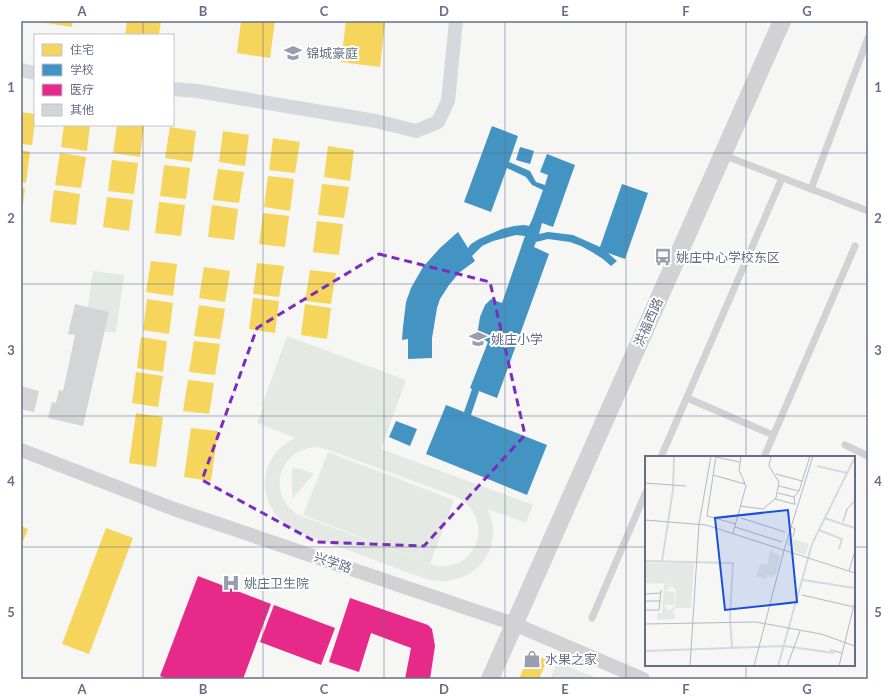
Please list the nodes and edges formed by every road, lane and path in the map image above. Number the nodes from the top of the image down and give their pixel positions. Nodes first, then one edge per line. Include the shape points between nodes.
1 (782, 21) edge
2 (868, 38) edge
3 (722, 155) junction
4 (782, 178) junction
5 (811, 189) junction
6 (868, 211) edge
7 (855, 246) dead end
8 (687, 398) junction
9 (774, 435) junction
10 (845, 445) dead end
11 (21, 450) edge
12 (661, 456) edge
13 (764, 456) edge
14 (868, 456) edge
15 (645, 494) edge
16 (592, 618) dead end
17 (514, 624) junction
18 (490, 679) edge
19 (643, 679) edge

1 - 3 street, 洪福西路
2 - 5 lane
3 - 4 lane
3 - 17 street, 洪福西路
4 - 5 lane
4 - 8 lane
5 - 6 lane
7 - 9 lane
8 - 9 lane
8 - 12 lane
9 - 13 lane
10 - 14 lane
11 - 17 street, 兴学路 via 174,509
15 - 16 lane
17 - 18 street, 洪福西路
17 - 19 street, 兴学路

